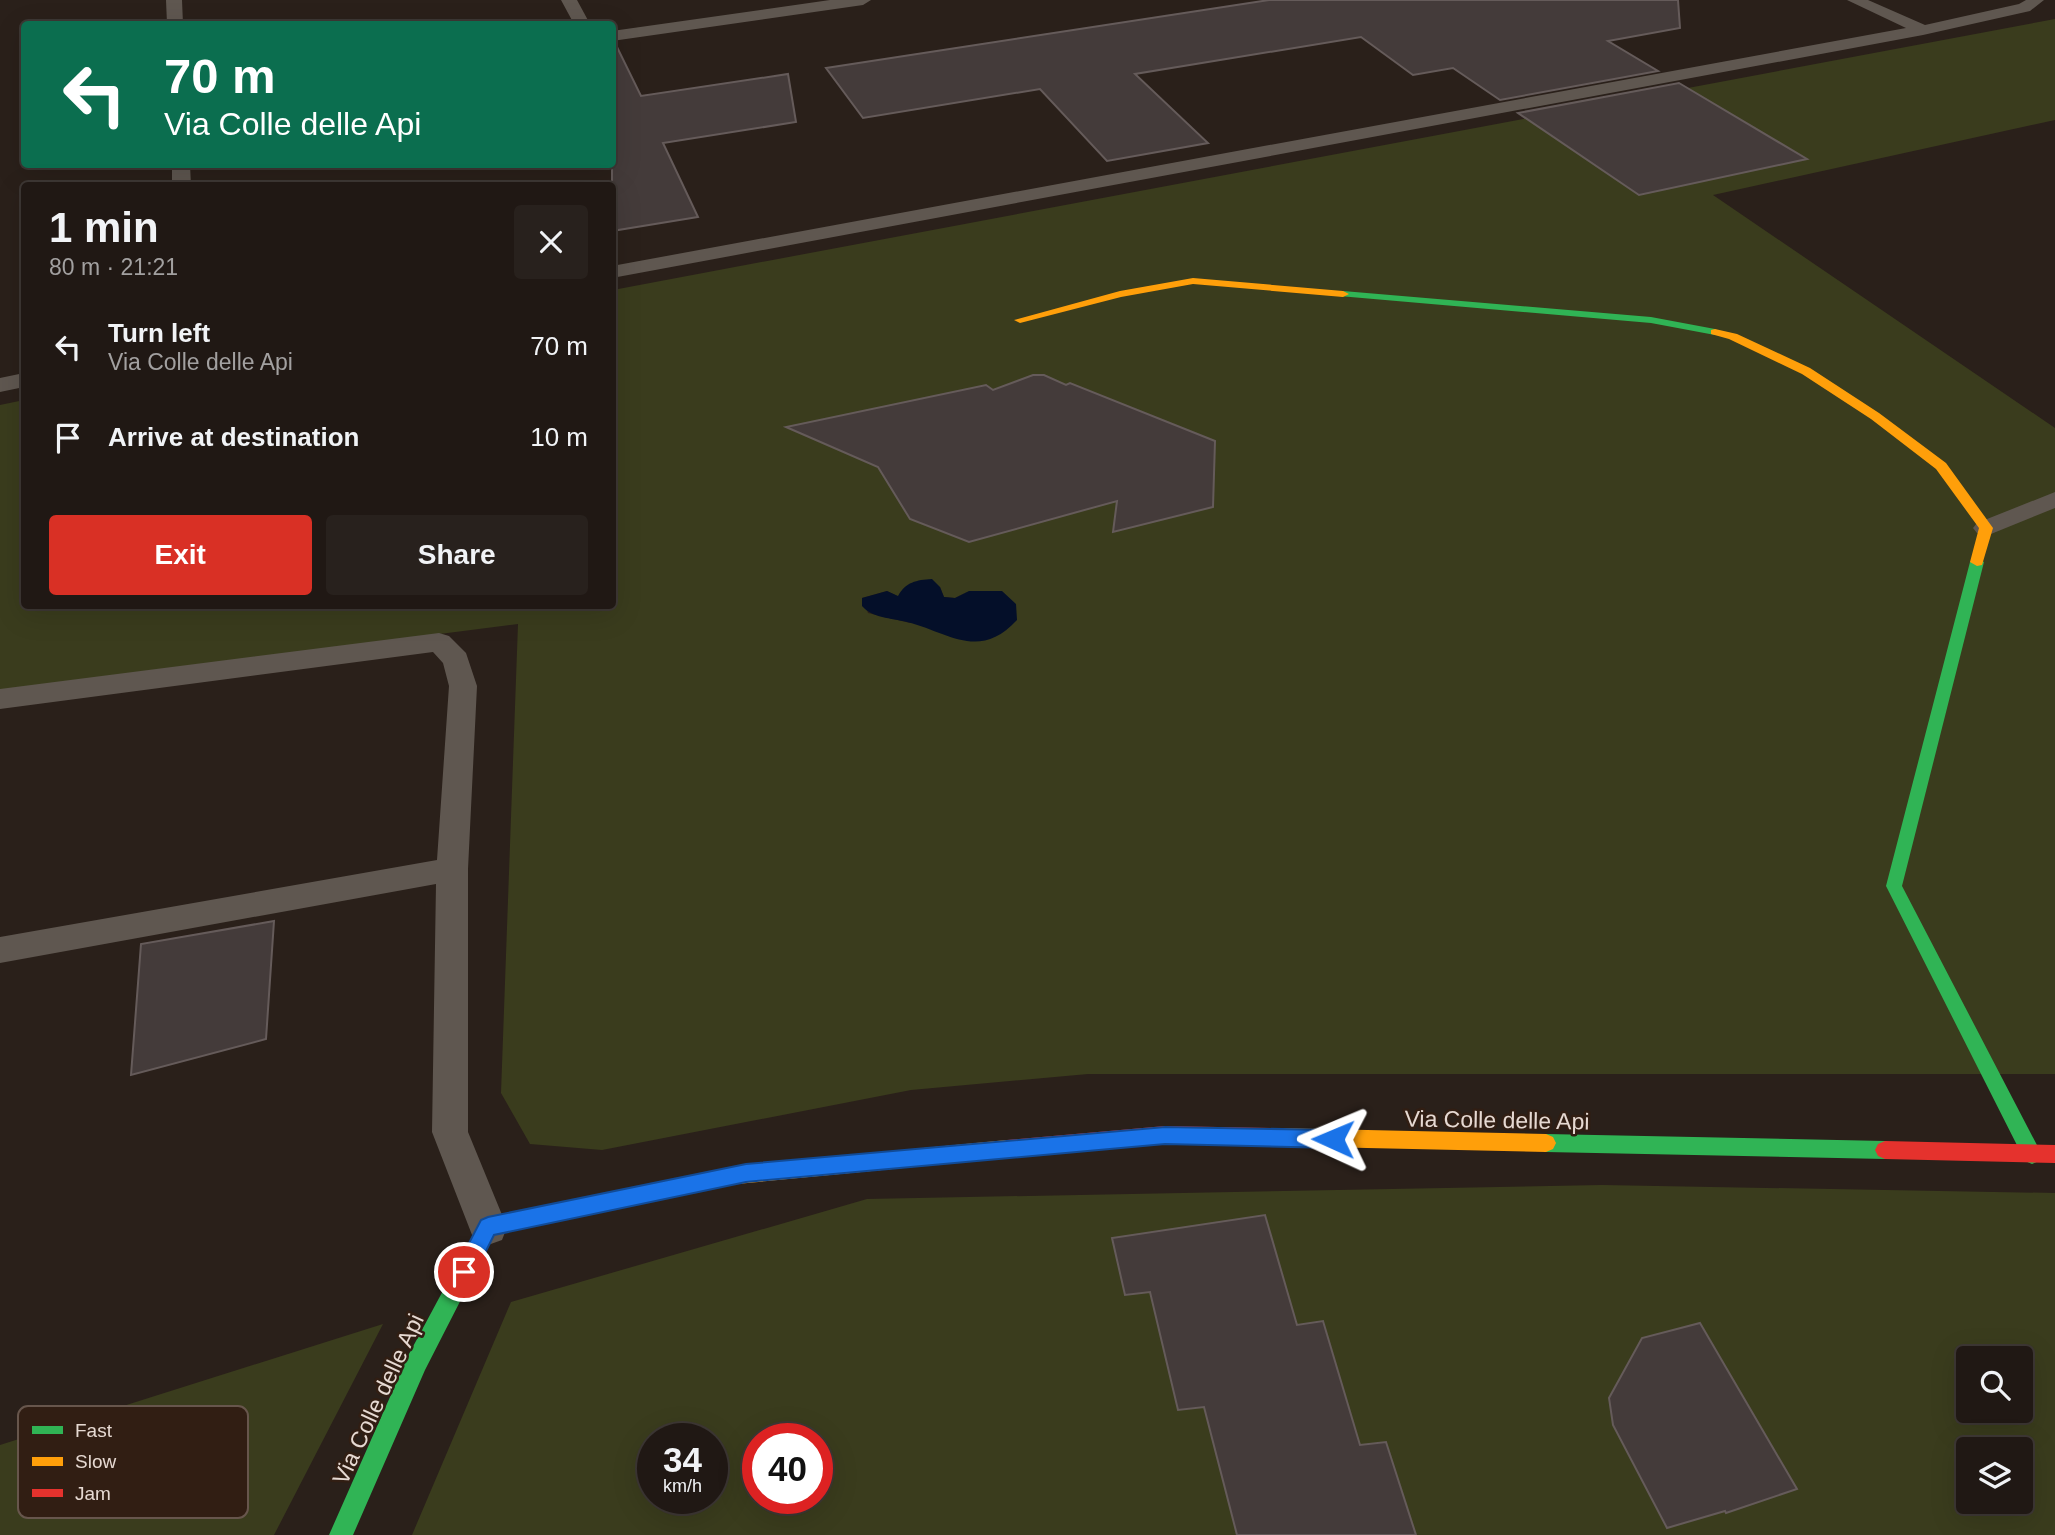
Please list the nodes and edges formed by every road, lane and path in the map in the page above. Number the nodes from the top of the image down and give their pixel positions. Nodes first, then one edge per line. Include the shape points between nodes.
1 (174, 0) edge
2 (569, 0) edge
3 (863, 0) edge
4 (1855, 0) edge
5 (2036, 0) edge
6 (175, 21) edge
7 (580, 21) edge
8 (1923, 30) junction
9 (616, 35) edge
10 (616, 271) edge
11 (1020, 320) dead end
12 (21, 381) edge
13 (0, 385) edge
14 (2055, 499) edge
15 (1986, 528) junction
16 (0, 699) edge
17 (452, 869) junction
18 (0, 950) edge
19 (2055, 1154) edge
20 (2032, 1155) junction
21 (488, 1227) junction
22 (341, 1535) edge

1 - 6 lane
2 - 7 lane
3 - 9 lane
4 - 8 lane
5 - 8 lane via 2024,8
8 - 10 lane
11 - 15 street via 1120,293 1193,281 1651,320 1733,337 1806,371 1875,416 1941,466
12 - 13 lane
14 - 15 lane
15 - 20 street via 1894,886
16 - 17 lane via 439,642 456,660 463,686
17 - 18 lane
17 - 21 lane via 450,1132
19 - 20 street, Via Colle delle Api
20 - 21 street, Via Colle delle Api via 1165,1135 746,1173
21 - 22 street, Via Colle delle Api via 417,1362

